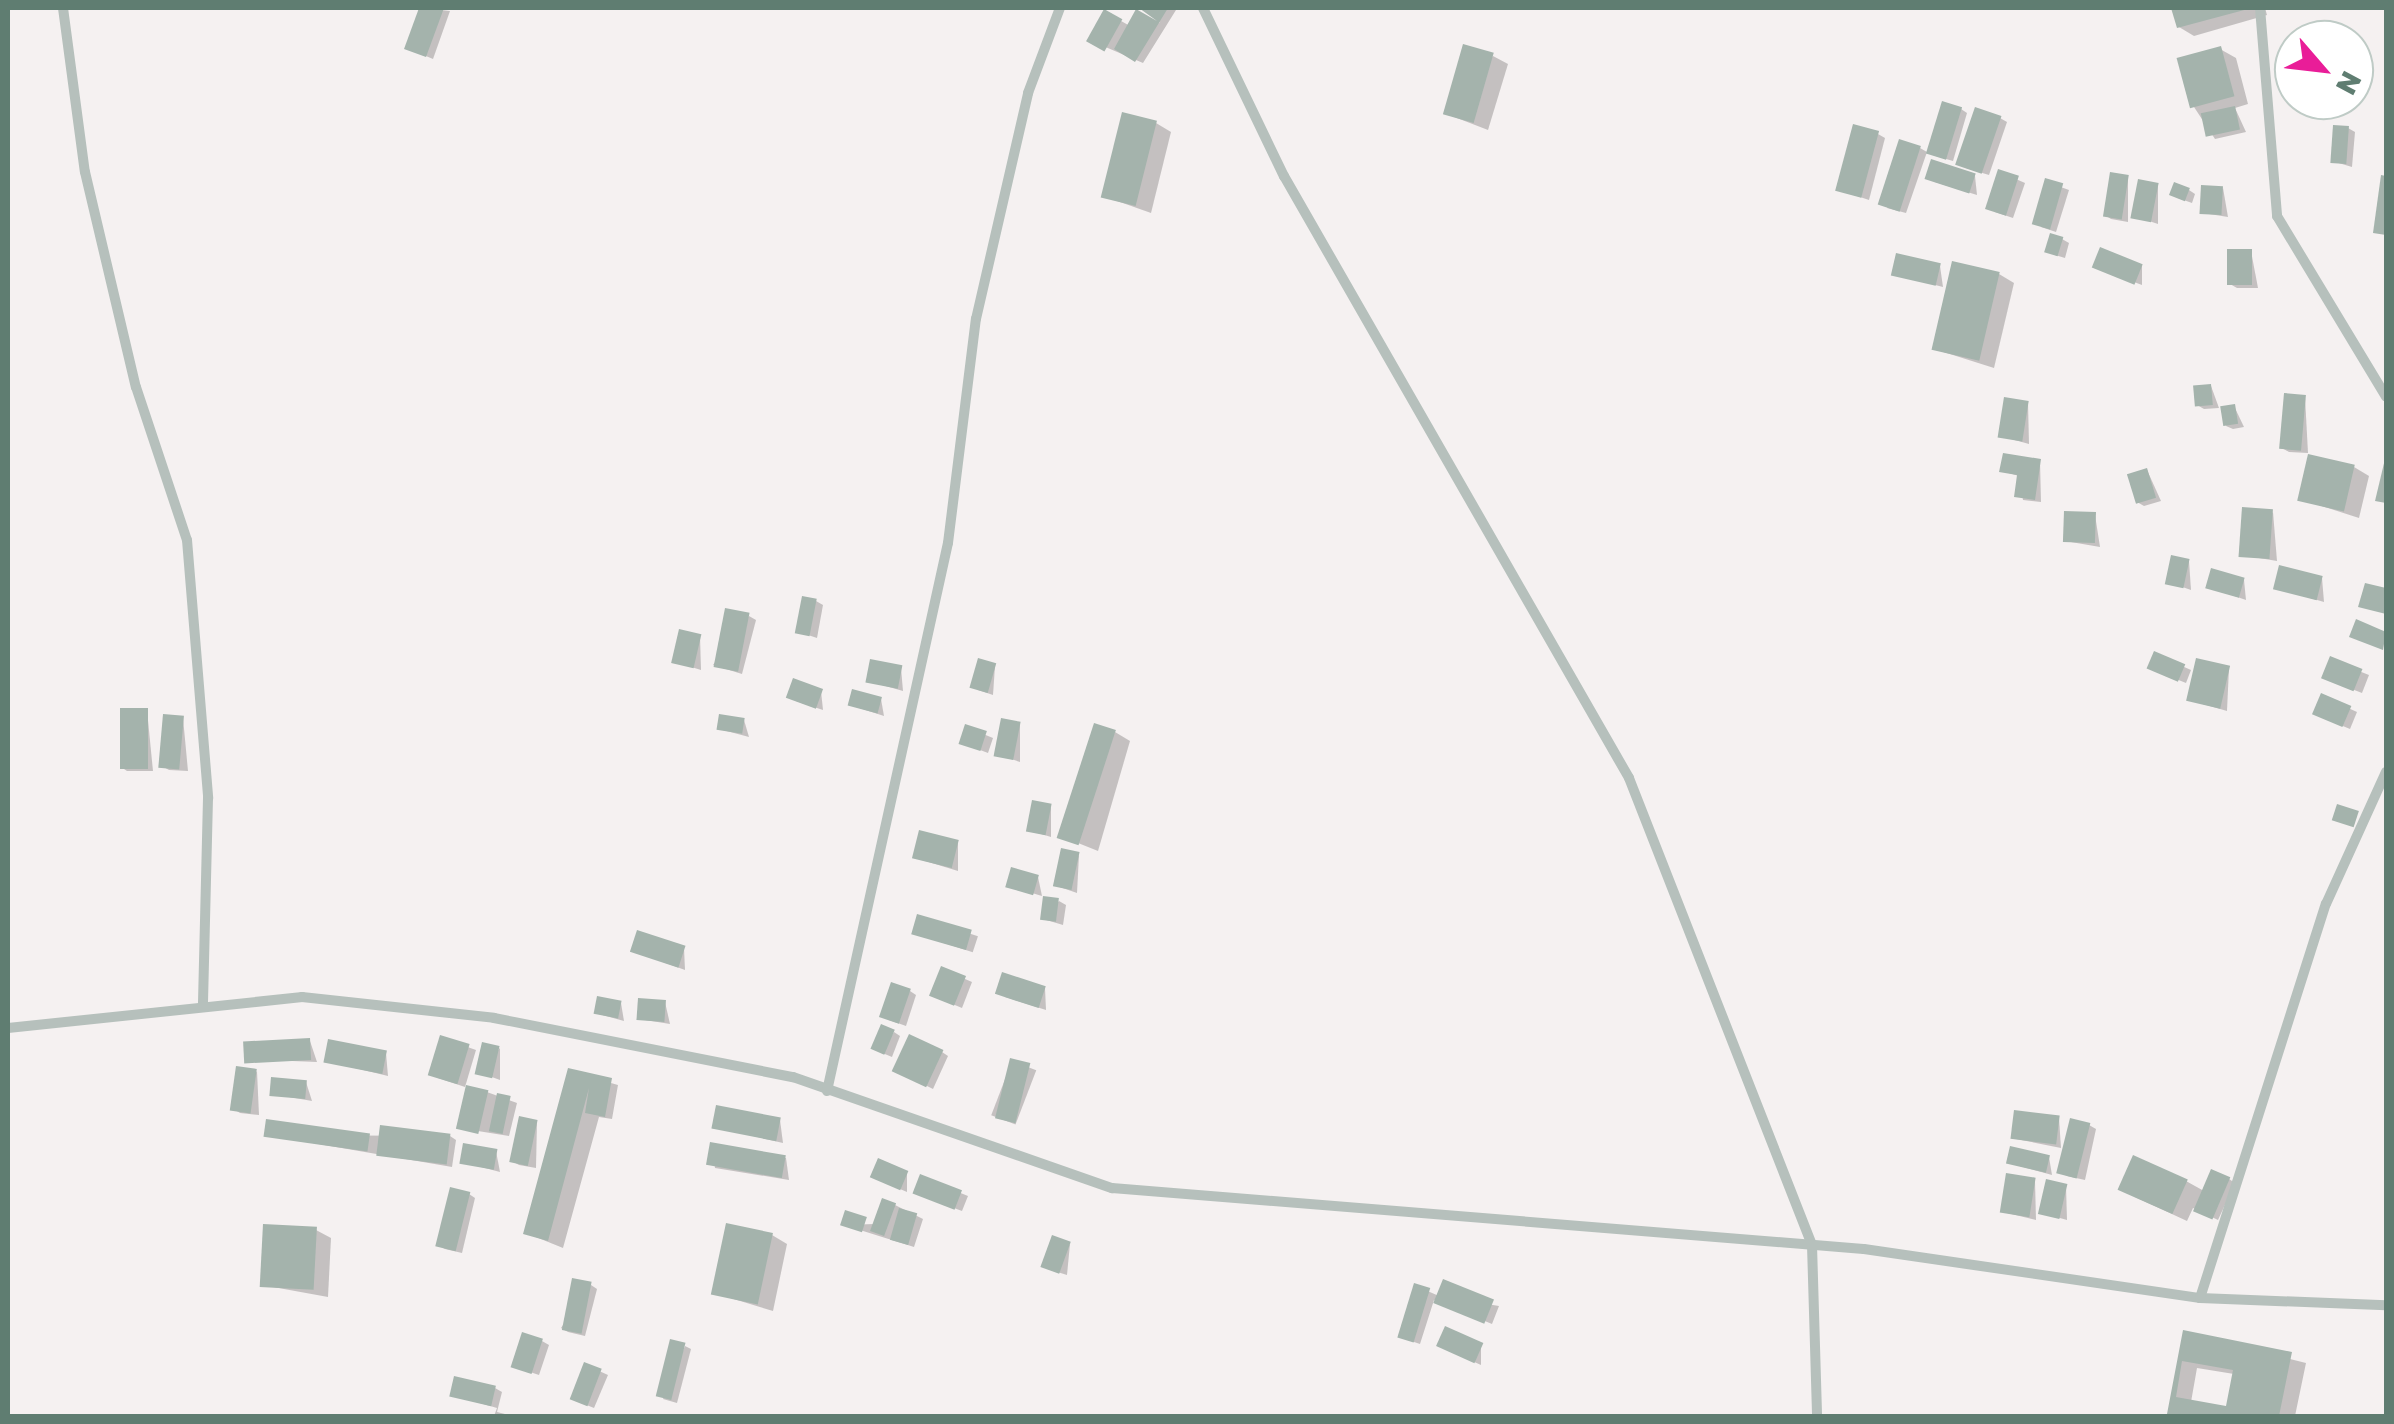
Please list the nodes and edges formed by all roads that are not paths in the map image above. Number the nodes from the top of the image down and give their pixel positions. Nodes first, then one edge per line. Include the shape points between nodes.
1 (63, 8) edge
2 (1060, 8) edge
3 (1202, 8) edge
4 (2260, 8) edge
5 (2386, 397) edge
6 (2386, 772) edge
7 (202, 1006) junction
8 (8, 1028) edge
9 (827, 1091) junction
10 (1812, 1245) junction
11 (2200, 1298) junction
12 (2386, 1305) edge
13 (1817, 1416) edge

1 - 7 street via 85,172 136,387 187,540 208,798
2 - 9 street via 1028,94 976,319 948,543
3 - 10 street via 1284,176 1629,778
4 - 5 street via 2277,216
6 - 11 street via 2326,904
7 - 8 street
7 - 9 street via 302,998 494,1018 685,1052
9 - 10 street via 1112,1188
10 - 11 street
10 - 13 street
11 - 12 street

